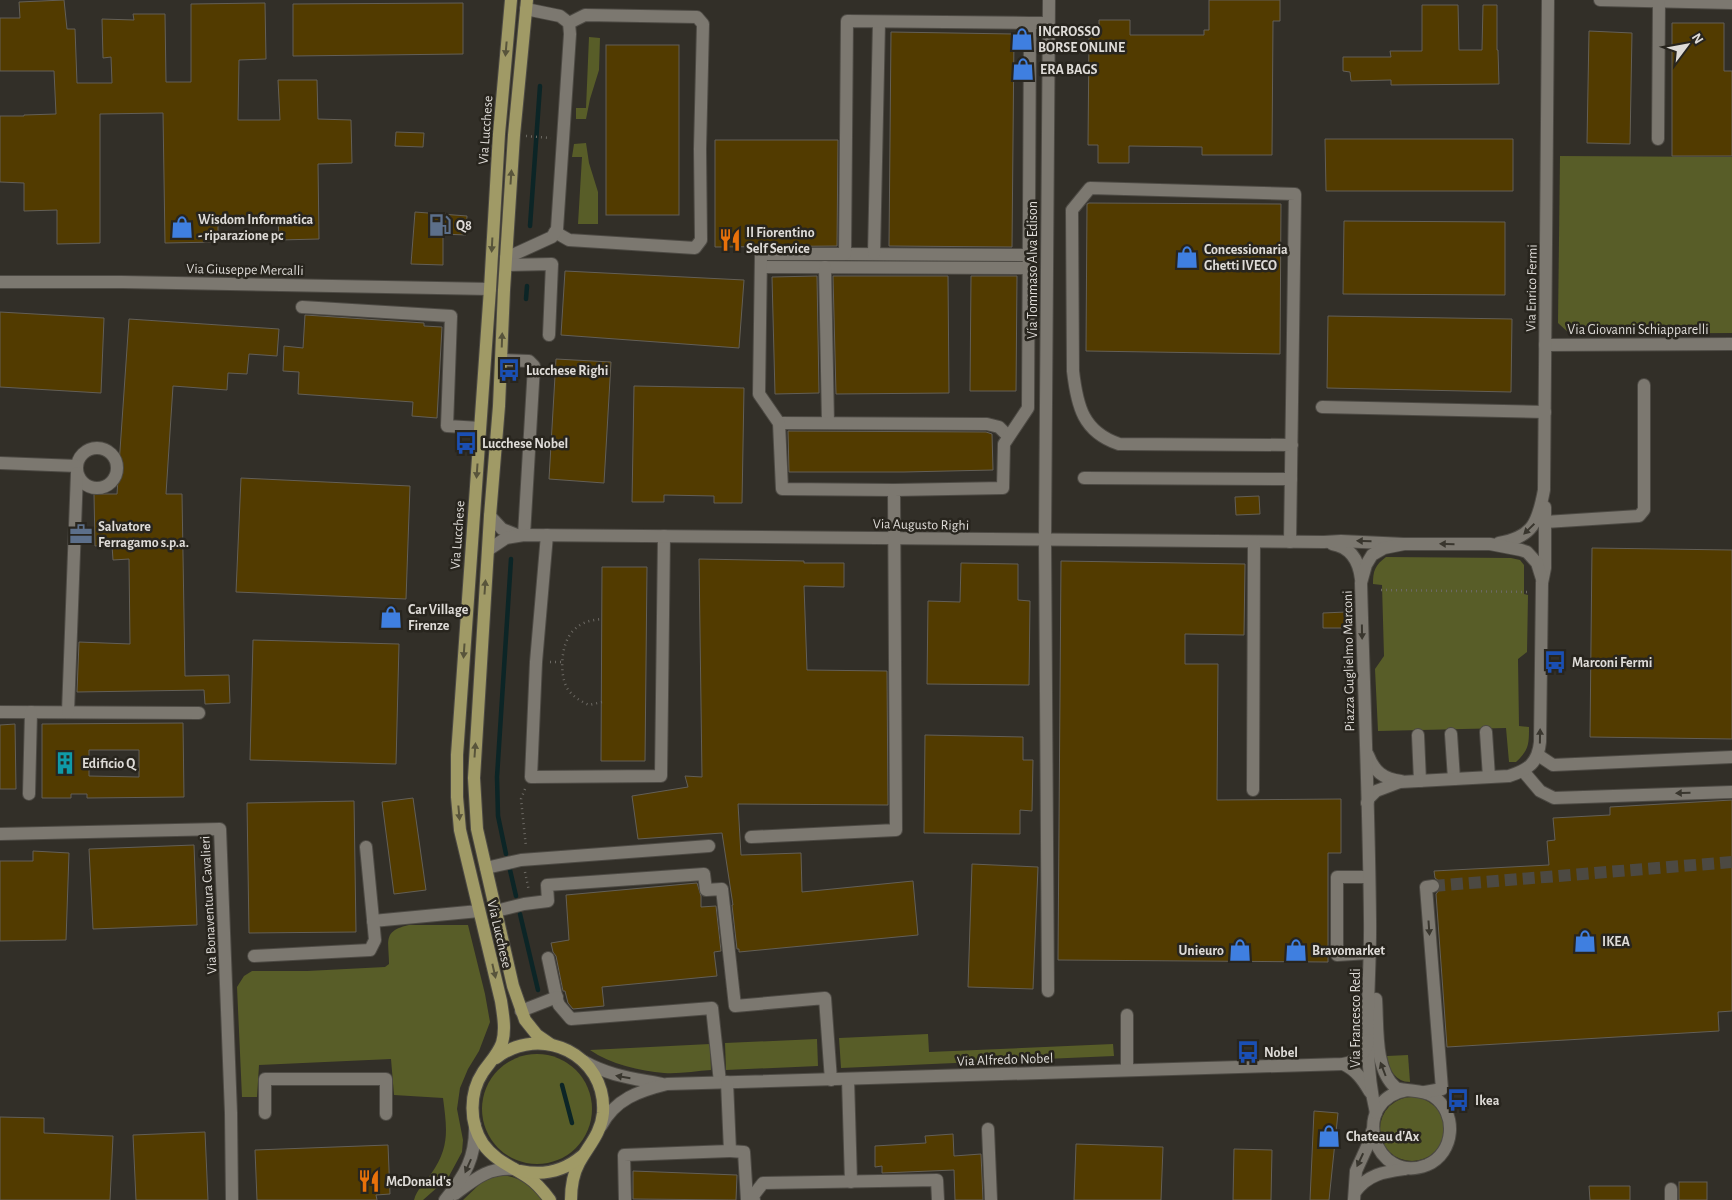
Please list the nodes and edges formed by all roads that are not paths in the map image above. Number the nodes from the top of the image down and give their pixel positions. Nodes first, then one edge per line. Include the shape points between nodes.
1 (511, 0) edge
2 (1049, 0) edge
3 (1548, 0) edge
4 (1600, 0) edge
5 (1659, 1) junction
6 (1732, 3) edge
7 (527, 5) edge
8 (879, 22) junction
9 (569, 23) junction
10 (1030, 23) junction
11 (1048, 23) junction
12 (1658, 139) dead end
13 (555, 232) junction
14 (845, 254) junction
15 (874, 254) junction
16 (1029, 255) junction
17 (506, 262) junction
18 (761, 267) junction
19 (825, 267) junction
20 (1028, 268) junction
21 (0, 282) edge
22 (490, 289) junction
23 (302, 307) dead end
24 (549, 335) dead end
25 (1732, 344) edge
26 (1545, 345) junction
27 (502, 360) junction
28 (1644, 385) dead end
29 (1322, 407) dead end
30 (1545, 412) junction
31 (779, 423) junction
32 (828, 423) junction
33 (480, 428) junction
34 (1008, 436) junction
35 (1292, 445) junction
36 (0, 463) edge
37 (1084, 478) dead end
38 (1291, 479) junction
39 (894, 490) junction
40 (1544, 490) junction
41 (490, 516) junction
42 (1545, 522) junction
43 (521, 535) junction
44 (547, 535) junction
45 (664, 536) junction
46 (894, 538) junction
47 (1045, 540) junction
48 (1254, 542) junction
49 (1290, 542) junction
50 (1324, 542) junction
51 (1404, 544) junction
52 (1490, 544) junction
53 (488, 550) junction
54 (1542, 579) junction
55 (1361, 583) junction
56 (0, 712) edge
57 (31, 712) junction
58 (68, 712) junction
59 (199, 713) dead end
60 (1486, 732) dead end
61 (1451, 734) dead end
62 (1418, 735) dead end
63 (1366, 748) junction
64 (1538, 755) junction
65 (1732, 757) edge
66 (1523, 771) junction
67 (1489, 777) junction
68 (1454, 779) junction
69 (1420, 781) junction
70 (1405, 782) junction
71 (1253, 790) dead end
72 (1732, 792) edge
73 (29, 794) dead end
74 (1367, 803) junction
75 (0, 834) edge
76 (751, 837) dead end
77 (709, 846) dead end
78 (366, 847) dead end
79 (490, 866) junction
80 (1369, 877) junction
81 (1433, 886) dead end
82 (500, 910) junction
83 (479, 911) junction
84 (373, 921) junction
85 (1370, 922) junction
86 (1370, 953) junction
87 (254, 956) dead end
88 (548, 958) dead end
89 (1048, 991) dead end
90 (557, 998) junction
91 (521, 1010) junction
92 (1127, 1015) dead end
93 (1368, 1040) junction
94 (550, 1044) junction
95 (583, 1061) junction
96 (490, 1064) junction
97 (1343, 1064) junction
98 (1127, 1070) junction
99 (848, 1079) junction
100 (831, 1080) junction
101 (724, 1082) junction
102 (667, 1084) junction
103 (1407, 1090) junction
104 (1425, 1092) junction
105 (1371, 1094) junction
106 (265, 1113) dead end
107 (1376, 1113) junction
108 (386, 1114) dead end
109 (475, 1125) junction
110 (600, 1127) junction
111 (1372, 1128) junction
112 (988, 1129) dead end
113 (730, 1151) junction
114 (586, 1152) junction
115 (1417, 1167) junction
116 (514, 1169) junction
117 (850, 1182) junction
118 (1355, 1196) edge
119 (232, 1200) edge
120 (446, 1200) edge
121 (550, 1200) edge
122 (571, 1200) edge
123 (625, 1200) edge
124 (747, 1200) edge
125 (754, 1200) edge
126 (938, 1200) edge
127 (992, 1200) edge

1 -> 22 main road, Via Lucchese via 498,134
2 - 11 street, Via Tommaso Alva Edison
3 - 26 street, Via Enrico Fermi
4 - 5 street
5 - 6 street
5 - 12 street
7 - 9 street via 560,16
17 -> 7 main road, Via Lucchese
8 - 10 street
8 - 14 street via 847,22
8 - 15 street
9 - 13 street
9 - 13 street via 585,15 696,18 703,24 701,240 695,248 569,240
10 - 11 street
10 - 16 street
11 - 47 street, Via Tommaso Alva Edison
13 - 17 street via 552,237
14 - 15 street
14 - 18 street via 761,254
15 - 16 street
16 - 20 street
17 - 24 street via 552,264
27 -> 17 main road, Via Lucchese
18 - 19 street
18 - 31 street via 759,394
19 - 20 street
19 - 32 street
20 - 34 street via 1028,408
21 - 22 street, Via Giuseppe Mercalli
22 - 33 main road, Via Lucchese
23 - 33 street via 451,316 447,426
25 - 26 street, Via Giovanni Schiapparelli
26 - 30 street, Via Enrico Fermi
27 - 41 main road, Via Lucchese
27 - 43 street via 529,361 534,366
28 - 42 street via 1644,510 1639,516
29 - 30 street
30 - 40 street, Via Enrico Fermi
31 - 32 street
31 - 39 street via 782,489
32 - 34 street via 987,424 999,427
33 -> 83 main road, Via Lucchese via 457,755 460,830
34 - 39 street via 1004,444 1003,488
35 - 35 street via 1295,194 1090,188 1072,210 1073,371 1085,420 1095,432 1119,444
35 - 38 street
36 - 58 street via 77,469
37 - 38 street
38 - 49 street
39 - 46 street
40 - 42 street, Piazza Guglielmo Marconi
40 -> 52 street, Via Enrico Fermi via 1532,527 1514,540
41 - 43 street via 502,529
41 - 53 main road, Via Lucchese
42 - 54 street, Piazza Guglielmo Marconi
43 - 44 street, Via Augusto Righi
43 - 53 street, Via Augusto Righi via 499,541
44 - 45 street, Via Augusto Righi
44 - 45 street via 536,662 531,776 661,776
45 - 46 street, Via Augusto Righi
46 - 47 street, Via Augusto Righi
46 - 76 street via 896,830
47 - 48 street, Via Augusto Righi
47 - 89 street, Via Tommaso Alva Edison
48 - 49 street, Via Augusto Righi
48 - 71 street
49 - 50 street, Via Augusto Righi
51 -> 50 street, Via Augusto Righi
50 - 55 street, Via Augusto Righi via 1345,548 1353,555
52 -> 51 street, Piazza Guglielmo Marconi
51 - 55 street, Piazza Guglielmo Marconi via 1384,548 1372,556
52 - 54 street, Piazza Guglielmo Marconi via 1527,552 1537,563
79 -> 53 main road, Via Lucchese via 477,829 474,778
64 -> 54 street, Piazza Guglielmo Marconi
55 -> 63 street, Piazza Guglielmo Marconi
56 - 57 street
57 - 58 street
57 - 73 street
58 - 59 street
60 - 67 street
61 - 68 street
62 - 69 street
63 - 70 street, Piazza Guglielmo Marconi via 1379,774
63 - 74 street, Piazza Guglielmo Marconi
64 - 65 street via 1552,765
64 - 66 street
66 - 67 street, Piazza Guglielmo Marconi
72 -> 66 street via 1554,798 1540,791
67 - 68 street, Piazza Guglielmo Marconi
68 - 69 street, Piazza Guglielmo Marconi
69 - 70 street, Piazza Guglielmo Marconi
70 - 74 street, Piazza Guglielmo Marconi via 1376,791
74 - 80 street, Via Francesco Redi
75 - 119 street, Via Bonaventura Cavalieri via 220,829
77 - 79 street via 527,859
78 - 84 street
79 - 82 main road, Via Lucchese
80 - 85 street, Via Francesco Redi
80 - 86 street via 1337,876 1337,955
81 -> 104 street via 1426,887 1442,1089
82 - 91 main road, Via Lucchese via 513,986
82 - 100 street via 548,901 547,885 704,874 706,890 722,889 735,1006 825,998
83 - 84 street
83 -> 96 main road, Via Lucchese via 503,1019 503,1041
84 - 87 street via 375,940 370,950
85 - 86 street, Via Francesco Redi
103 -> 85 street, Via Francesco Redi via 1396,1088 1381,1066
86 - 93 street, Via Francesco Redi
88 - 90 street
90 - 91 street
90 - 101 street via 571,1019 712,1008
91 - 94 main road, Via Lucchese via 529,1026
92 - 98 street
93 - 97 street, Via Alfredo Nobel via 1363,1055
93 - 105 street, Via Francesco Redi
94 - 95 main road, Via Lucchese
94 - 96 main road, Via Lucchese via 516,1046
102 -> 95 street, Via Alfredo Nobel via 614,1075
95 - 110 main road, Via Lucchese via 596,1078 602,1095
96 - 109 main road, Via Lucchese via 474,1094
97 - 98 street, Via Alfredo Nobel
97 - 105 street via 1360,1076
98 - 99 street, Via Alfredo Nobel
99 - 100 street, Via Alfredo Nobel
99 - 117 street
100 - 101 street, Via Alfredo Nobel
101 - 102 street, Via Alfredo Nobel
101 - 113 street
102 - 110 street, Via Alfredo Nobel via 645,1090 620,1104 608,1113
103 - 104 street, Via Francesco Redi
103 - 107 street, Via Francesco Redi via 1389,1097
104 - 115 street, Via Francesco Redi via 1443,1106 1450,1122 1450,1134 1441,1155
105 - 107 street, Via Francesco Redi
106 - 108 street via 265,1079 386,1080
107 - 111 street, Via Francesco Redi
109 - 116 main road, Via Lucchese via 490,1153
109 -> 120 street via 470,1161
110 - 114 main road, Via Lucchese
111 - 115 street via 1375,1142 1385,1158 1402,1167
111 -> 118 street, Via Francesco Redi via 1356,1171
112 - 127 street
113 - 123 street via 624,1155
113 - 124 street via 744,1152
114 - 116 main road, Via Lucchese via 571,1165 553,1172 533,1173
114 - 122 main road, Via Lucchese via 572,1180
115 - 118 street, Via Francesco Redi via 1381,1172 1368,1179
116 - 120 street via 484,1174
116 - 121 main road, Via Lucchese via 536,1183
117 - 125 street via 763,1183 753,1196
117 - 126 street via 937,1180

